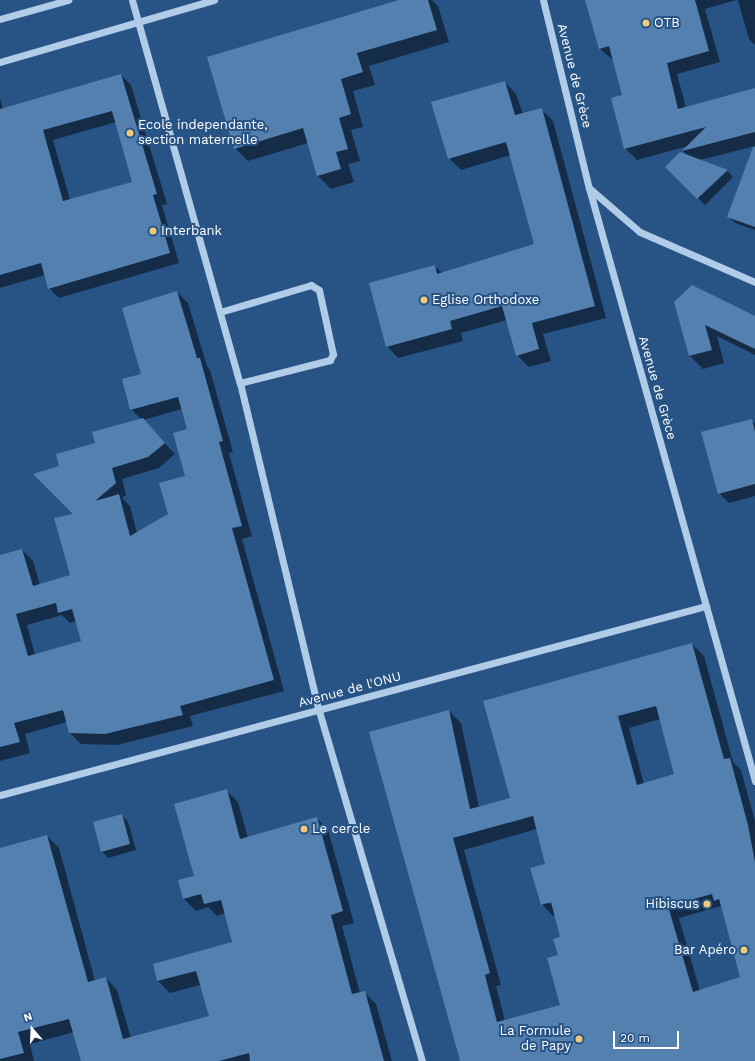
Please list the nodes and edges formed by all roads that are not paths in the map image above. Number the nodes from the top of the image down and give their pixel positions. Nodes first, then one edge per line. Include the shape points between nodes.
1 (68, 0) edge
2 (132, 0) edge
3 (214, 0) edge
4 (543, 0) edge
5 (0, 19) edge
6 (139, 22) junction
7 (0, 62) edge
8 (589, 188) junction
9 (755, 282) edge
10 (220, 312) junction
11 (240, 383) junction
12 (706, 606) junction
13 (319, 711) junction
14 (755, 781) edge
15 (0, 795) edge
16 (422, 1061) edge

1 - 5 street
2 - 6 street
3 - 6 street
4 - 8 street, Avenue de Grèce
6 - 7 street
6 - 10 street
8 - 9 street via 624,221 640,232
8 - 12 street, Avenue de Grèce
10 - 11 street
10 - 11 street via 311,285 319,290 333,354 330,360
11 - 13 street
12 - 13 street, Avenue de l'ONU
12 - 14 street, Avenue de Grèce
13 - 15 street, Avenue de l'ONU
13 - 16 street

